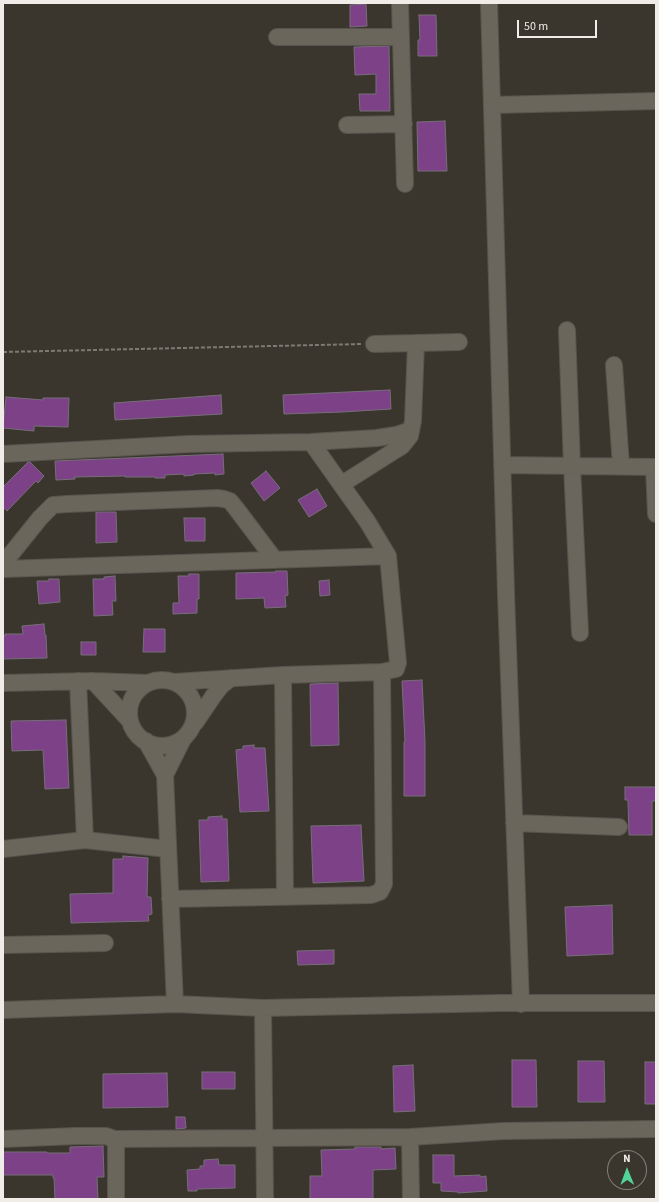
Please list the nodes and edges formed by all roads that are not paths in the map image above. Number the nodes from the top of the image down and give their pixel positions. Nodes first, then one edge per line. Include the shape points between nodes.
1 (400, 3) edge
2 (489, 3) edge
3 (401, 37) junction
4 (277, 38) dead end
5 (656, 101) edge
6 (492, 105) junction
7 (404, 124) junction
8 (346, 125) dead end
9 (405, 184) dead end
10 (567, 330) dead end
11 (459, 342) dead end
12 (416, 343) junction
13 (374, 344) road end
14 (614, 365) dead end
15 (411, 430) junction
16 (311, 442) junction
17 (3, 454) edge
18 (502, 465) junction
19 (572, 466) junction
20 (621, 466) junction
21 (655, 467) edge
22 (342, 484) junction
23 (656, 514) edge
24 (388, 556) junction
25 (275, 560) junction
26 (3, 564) edge
27 (3, 569) edge
28 (580, 633) dead end
29 (382, 672) junction
30 (283, 675) junction
31 (231, 678) junction
32 (86, 681) junction
33 (174, 682) junction
34 (3, 683) edge
35 (148, 683) junction
36 (130, 722) junction
37 (194, 725) junction
38 (183, 739) junction
39 (146, 742) junction
40 (165, 775) junction
41 (514, 823) junction
42 (619, 827) dead end
43 (84, 840) junction
44 (3, 849) edge
45 (168, 849) junction
46 (285, 897) junction
47 (170, 899) junction
48 (105, 943) dead end
49 (3, 945) edge
50 (656, 1003) edge
51 (174, 1004) junction
52 (521, 1004) junction
53 (263, 1008) junction
54 (3, 1010) edge
55 (656, 1129) edge
56 (410, 1137) junction
57 (265, 1138) junction
58 (3, 1139) edge
59 (114, 1139) junction
60 (116, 1199) edge
61 (265, 1199) edge
62 (411, 1199) edge

1 - 3 street
2 - 6 street
3 - 4 street
3 - 7 street
5 - 6 street
6 - 18 street
7 - 8 street
7 - 9 street
10 - 19 street
11 - 12 street
12 - 13 street
12 - 15 street
14 - 20 street
15 - 16 street via 377,438
15 - 22 street via 410,436 402,446
16 - 17 street via 189,444
16 - 22 street
18 - 19 street
18 - 41 street
19 - 20 street
19 - 28 street
20 - 21 street
21 - 23 street
22 - 24 street
24 - 25 street
24 - 29 street via 398,666 396,669
25 - 26 street via 230,501 218,498 53,505
25 - 27 street
29 - 30 street
29 - 46 street via 384,884 380,892 371,895
30 - 31 street
30 - 46 street
31 - 33 street
31 - 37 street via 221,686
32 - 34 street
32 - 35 street
32 - 36 street
32 - 43 street
33 - 35 street via 161,680
33 - 37 street via 182,686 193,699 196,708
35 - 36 street via 141,687 132,699
36 - 39 street
37 - 38 street
38 - 39 street via 165,746
38 - 40 street
39 - 40 street
40 - 45 street
41 - 42 street
41 - 52 street
43 - 44 street
43 - 45 street
45 - 47 street
46 - 47 street
47 - 51 street
48 - 49 street
50 - 52 street
51 - 53 street
51 - 54 street
52 - 53 street
53 - 57 street
55 - 56 street via 504,1131
56 - 57 street
56 - 62 street
57 - 59 street
57 - 61 street
58 - 59 street via 76,1136 106,1136
59 - 60 street

